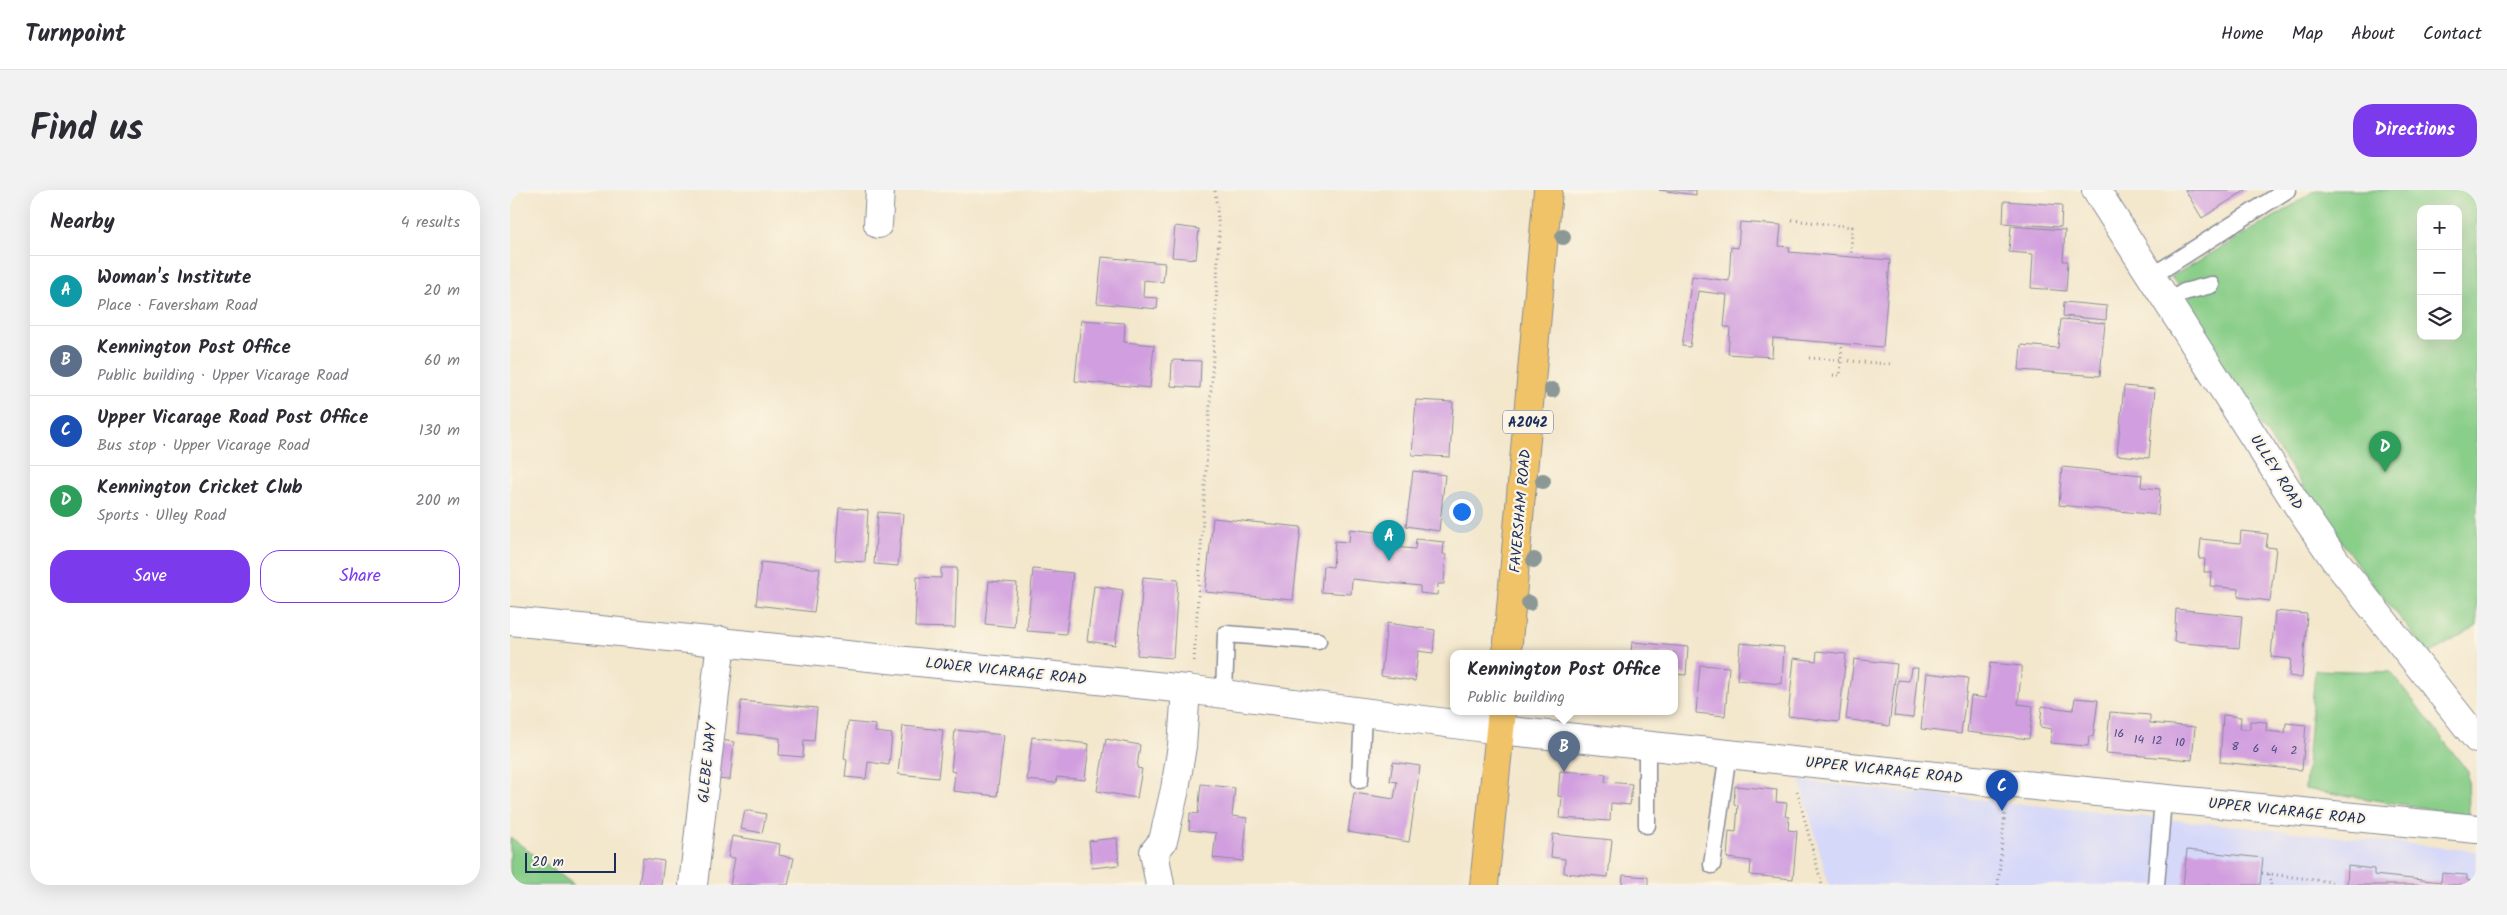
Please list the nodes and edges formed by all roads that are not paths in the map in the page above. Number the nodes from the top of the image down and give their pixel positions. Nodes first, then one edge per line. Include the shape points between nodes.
1 (880, 190) edge
2 (1548, 190) edge
3 (2096, 190) edge
4 (2286, 190) edge
5 (878, 224) dead end
6 (2152, 276) junction
7 (2211, 285) dead end
8 (2168, 302) junction
9 (510, 621) edge
10 (721, 641) junction
11 (1318, 641) dead end
12 (1507, 650) edge
13 (1189, 690) junction
14 (1224, 695) junction
15 (1363, 712) junction
16 (1501, 720) edge
17 (2477, 739) edge
18 (1647, 745) junction
19 (1728, 753) junction
20 (1360, 780) dead end
21 (2163, 799) junction
22 (1647, 825) dead end
23 (2477, 829) edge
24 (1712, 865) dead end
25 (693, 885) edge
26 (1160, 885) edge
27 (1484, 885) edge
28 (2156, 885) edge

1 - 5 street
2 - 12 main road, FAVERSHAM ROAD / A2042
3 - 6 street, ULLEY ROAD
4 - 6 lane
6 - 8 street, ULLEY ROAD
7 - 8 lane via 2184,292
8 - 17 street, ULLEY ROAD via 2335,560
9 - 10 street, LOWER VICARAGE ROAD
10 - 13 street, LOWER VICARAGE ROAD
10 - 25 street, GLEBE WAY
11 - 14 lane via 1226,634
13 - 14 street, LOWER VICARAGE ROAD
13 - 26 street via 1175,790 1163,841 1154,852
14 - 15 street, LOWER VICARAGE ROAD
15 - 16 street, LOWER VICARAGE ROAD
15 - 20 lane
16 - 18 street, UPPER VICARAGE ROAD
16 - 27 main road
18 - 19 street, UPPER VICARAGE ROAD
18 - 22 lane
19 - 21 street, UPPER VICARAGE ROAD
19 - 24 lane
21 - 23 street, UPPER VICARAGE ROAD
21 - 28 lane

